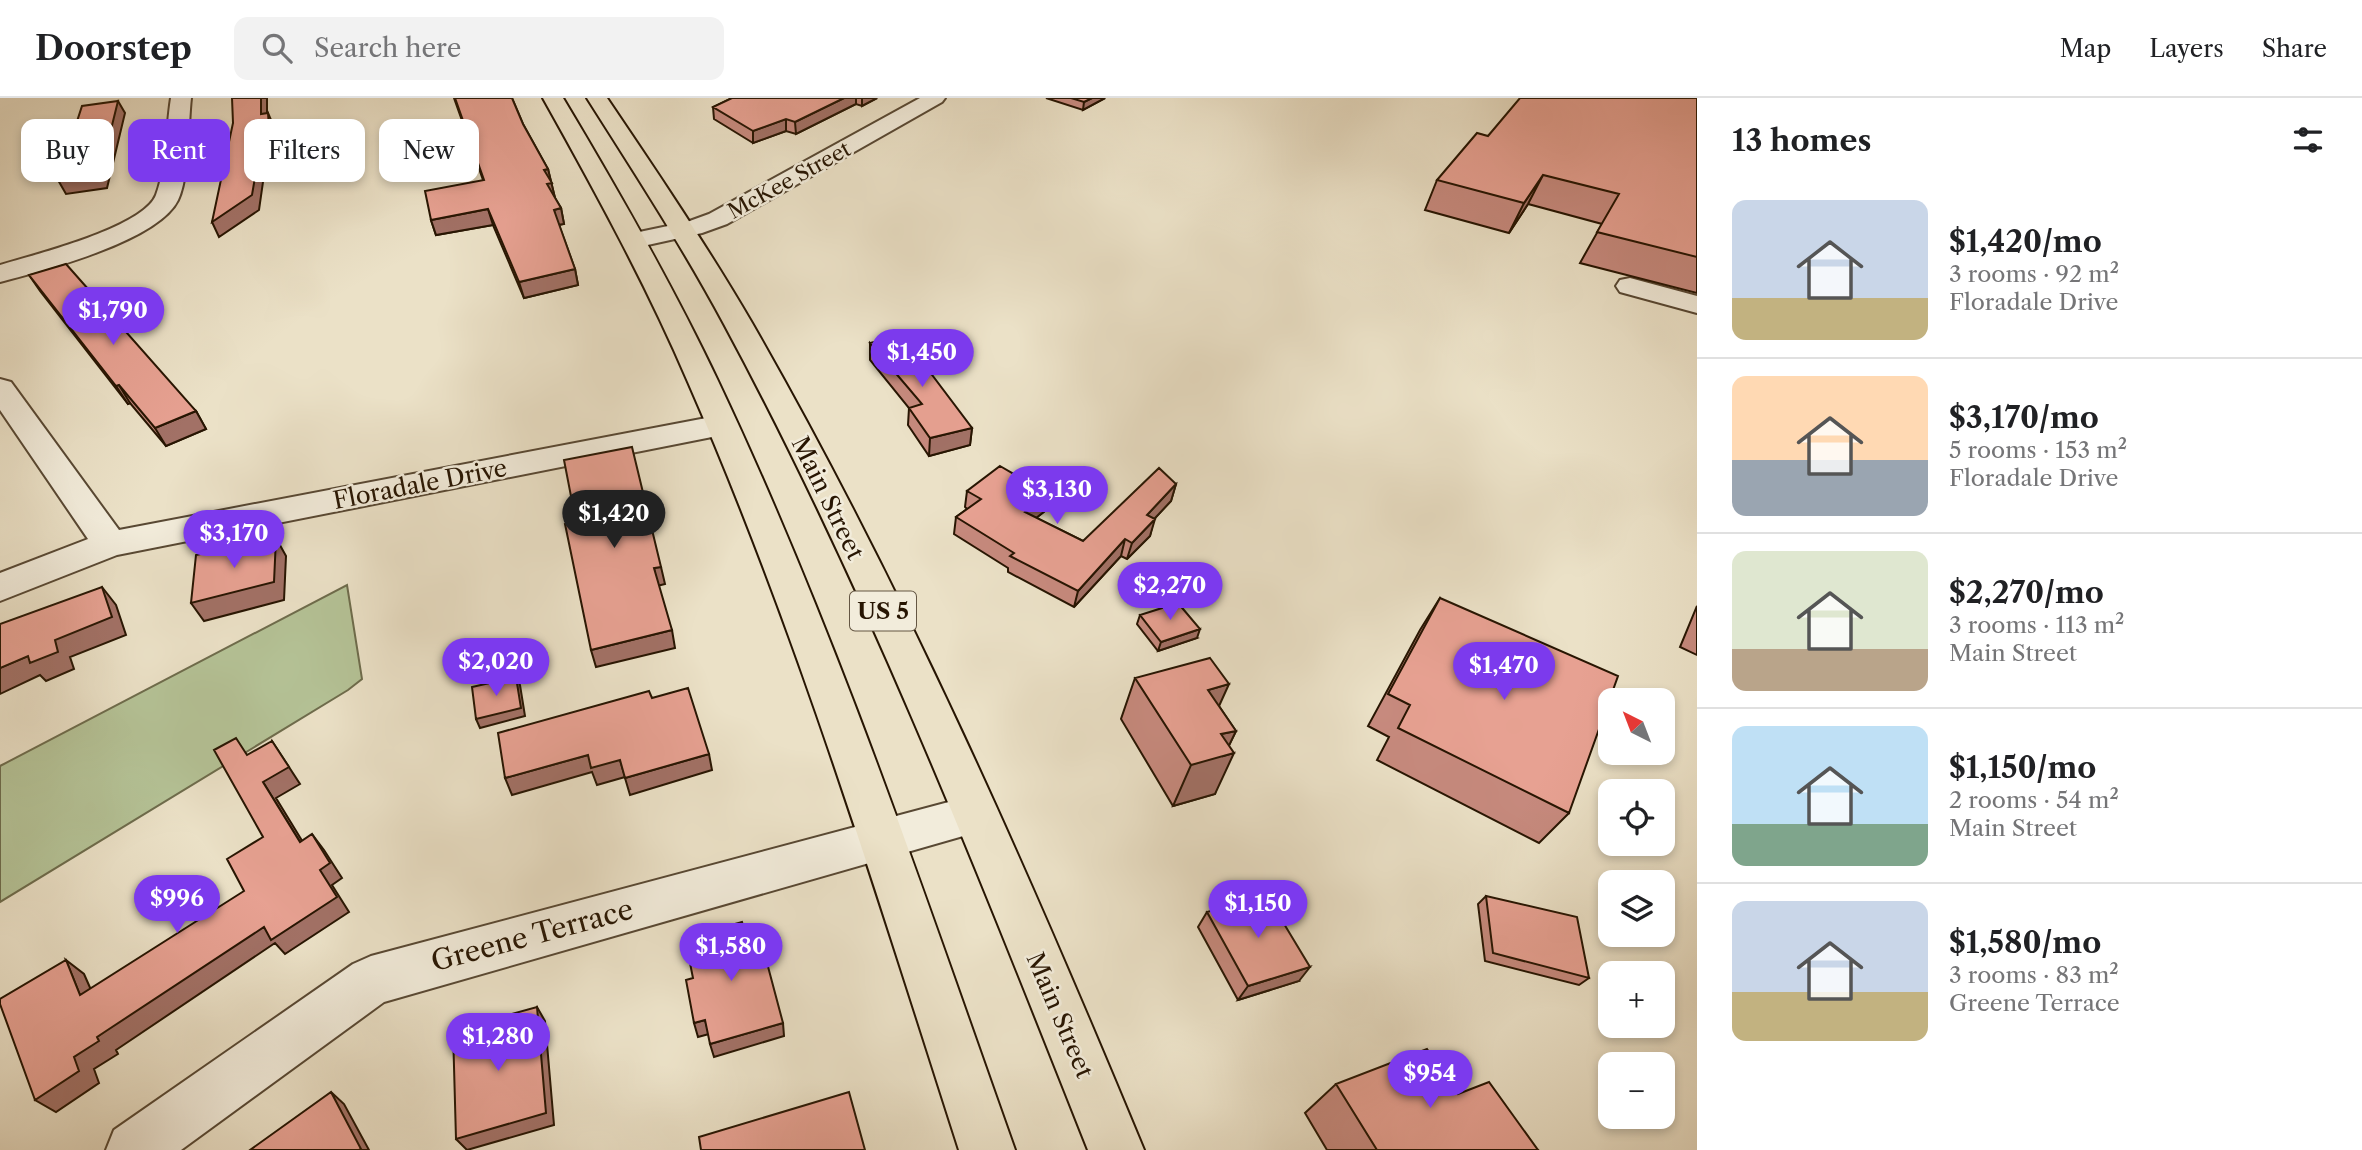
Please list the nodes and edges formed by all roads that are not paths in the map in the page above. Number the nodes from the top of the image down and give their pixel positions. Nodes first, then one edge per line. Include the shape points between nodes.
1 (181, 98) edge
2 (553, 98) edge
3 (936, 98) edge
4 (605, 109) edge
5 (570, 128) junction
6 (683, 230) junction
7 (634, 240) junction
8 (0, 274) edge
9 (1630, 286) dead end
10 (1697, 305) edge
11 (0, 388) edge
12 (722, 425) junction
13 (110, 544) junction
14 (0, 588) edge
15 (975, 814) junction
16 (882, 840) junction
17 (134, 1150) edge
18 (987, 1150) edge
19 (1116, 1150) edge

1 - 8 street via 167,199 144,220 104,241
2 - 5 highway
3 - 6 street, McKee Street via 722,217
4 - 5 highway
4 - 6 highway, Main Street / US 5
5 - 7 highway
6 - 7 street, McKee Street
6 - 15 highway, Main Street / US 5 via 754,352 817,475
7 - 12 highway
9 - 10 street
11 - 13 street
12 - 13 street, Floradale Drive
12 - 16 highway via 796,607
13 - 14 street, Floradale Drive
15 - 16 street, Greene Terrace
15 - 19 highway, Main Street / US 5
16 - 17 street, Greene Terrace via 371,981
16 - 18 highway

